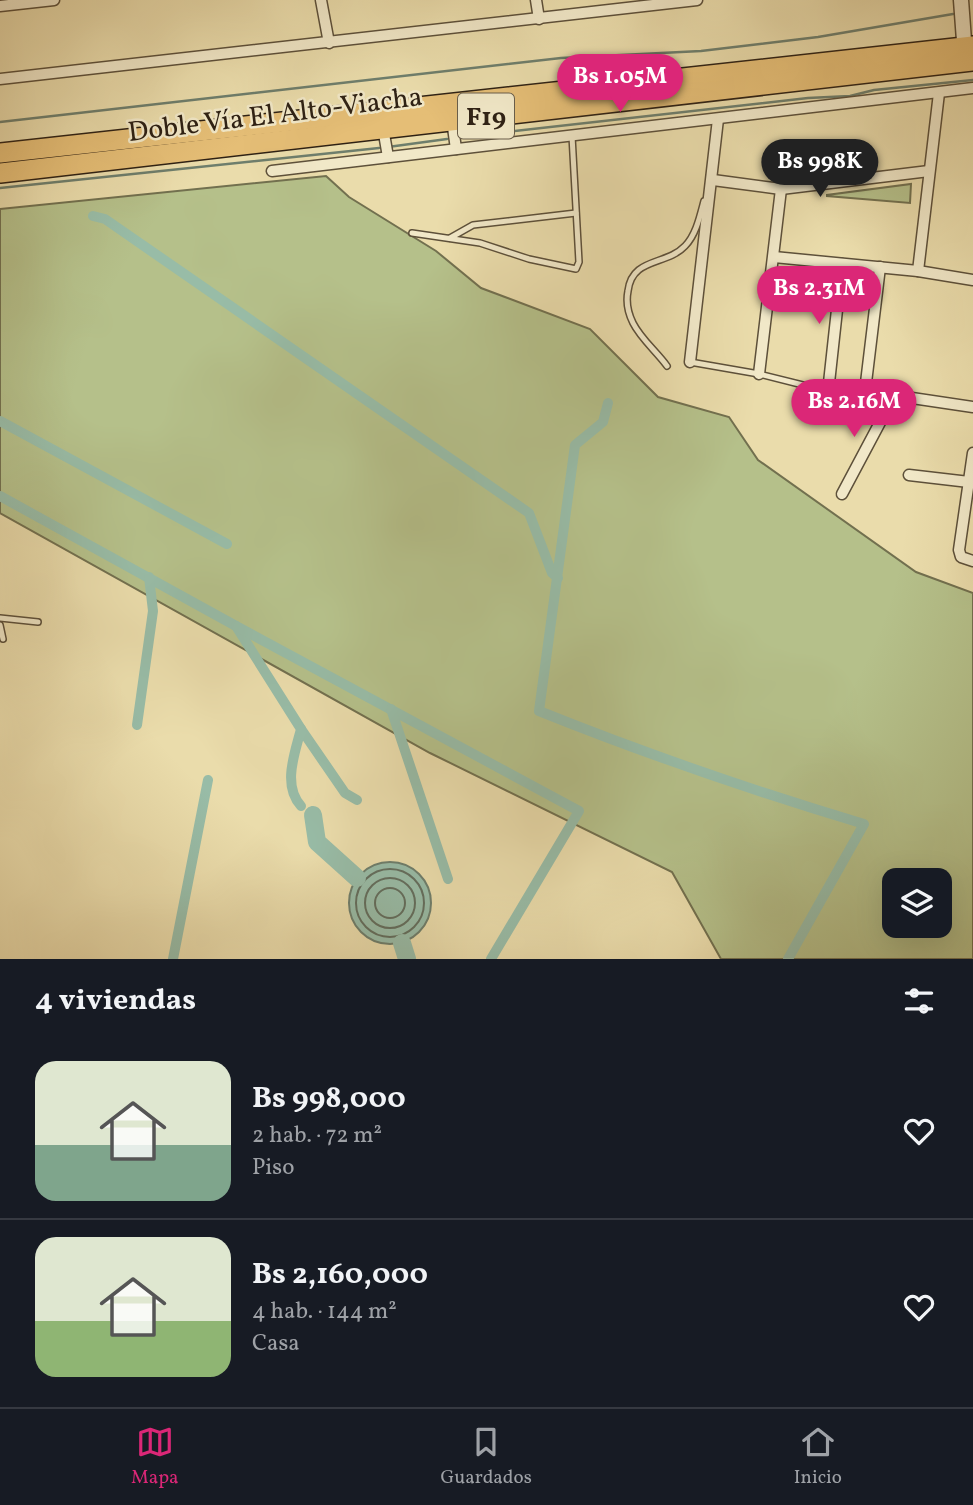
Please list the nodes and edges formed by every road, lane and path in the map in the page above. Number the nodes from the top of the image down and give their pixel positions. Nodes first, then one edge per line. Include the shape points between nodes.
1 (54, 0) edge
2 (321, 0) edge
3 (536, 0) edge
4 (697, 0) edge
5 (961, 0) edge
6 (0, 6) edge
7 (539, 19) junction
8 (328, 43) junction
9 (969, 54) edge
10 (0, 79) edge
11 (973, 88) edge
12 (939, 93) junction
13 (718, 119) junction
14 (452, 120) junction
15 (383, 128) junction
16 (572, 136) junction
17 (456, 149) junction
18 (0, 153) edge
19 (388, 157) junction
20 (929, 170) junction
21 (272, 171) dead end
22 (0, 173) edge
23 (713, 183) junction
24 (781, 189) junction
25 (576, 213) junction
26 (412, 233) dead end
27 (449, 239) junction
28 (774, 257) junction
29 (842, 264) junction
30 (880, 267) junction
31 (918, 271) junction
32 (973, 280) edge
33 (690, 362) joint
34 (667, 366) dead end
35 (760, 374) junction
36 (828, 392) joint
37 (894, 398) junction
38 (973, 407) edge
39 (973, 453) edge
40 (909, 475) dead end
41 (969, 482) junction
42 (842, 494) dead end
43 (973, 561) edge
44 (0, 618) edge
45 (38, 622) dead end
46 (0, 625) edge
47 (3, 639) dead end

1 - 6 street
2 - 8 street
3 - 7 street
4 - 7 street
5 - 9 street
7 - 8 street
8 - 10 street
9 - 14 highway, Doble Vía El Alto-Viacha / F19
9 - 18 highway, Doble Vía El Alto-Viacha / F19
11 - 12 street
12 - 13 street
12 - 20 street
13 - 16 street
13 - 23 street
14 - 15 highway, Doble Vía El Alto-Viacha / F19
14 - 17 street
15 - 19 street
15 - 22 highway, Doble Vía El Alto-Viacha / F19
16 - 17 street
16 - 25 lane
17 - 19 street
19 - 21 street
20 - 24 street
20 - 31 street
23 - 24 street
23 - 33 street
23 - 34 lane via 685,246 642,265 630,280 627,303 632,322
24 - 28 street
25 - 27 lane via 472,225
25 - 27 lane via 576,269
26 - 27 lane
28 - 29 street
28 - 35 street
29 - 30 street
29 - 36 street
30 - 31 street
30 - 37 street via 865,391
31 - 32 street
33 - 35 lane
35 - 36 lane
37 - 38 street
37 - 42 street
39 - 41 street
40 - 41 street
41 - 43 street via 960,550 961,557
44 - 45 lane
46 - 47 lane

